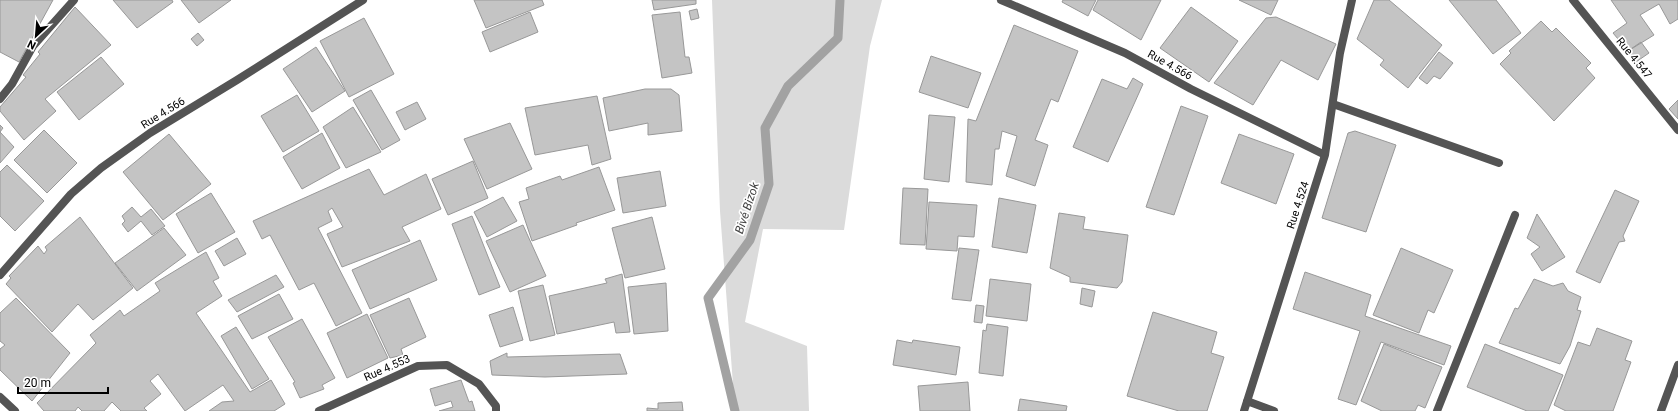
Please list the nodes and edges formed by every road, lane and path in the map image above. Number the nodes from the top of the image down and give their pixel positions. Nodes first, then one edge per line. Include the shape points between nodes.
1 (74, 0) edge
2 (363, 0) edge
3 (1001, 0) edge
4 (1352, 0) edge
5 (1573, 0) edge
6 (0, 99) edge
7 (1333, 104) junction
8 (1678, 130) edge
9 (1325, 155) junction
10 (1499, 163) dead end
11 (1515, 215) dead end
12 (0, 275) edge
13 (1677, 369) edge
14 (0, 397) edge
15 (1247, 401) junction
16 (15, 411) edge
17 (319, 411) edge
18 (496, 411) edge
19 (1244, 411) edge
20 (1274, 411) edge
21 (1437, 411) edge
22 (1661, 411) edge

1 - 6 street via 33,46 12,84
2 - 12 street, Rue 4.566 via 150,133 101,168 71,194
3 - 9 street, Rue 4.566 via 1125,53 1191,89
4 - 7 street, Rue 4.524 via 1340,53
5 - 8 street, Rue 4.547
7 - 9 street, Rue 4.524
7 - 10 street
9 - 15 street, Rue 4.524
11 - 21 street
13 - 22 street
14 - 16 street
15 - 19 street, Rue 4.524
15 - 20 street
17 - 18 street, Rue 4.553 via 418,366 447,365 479,384 496,406

